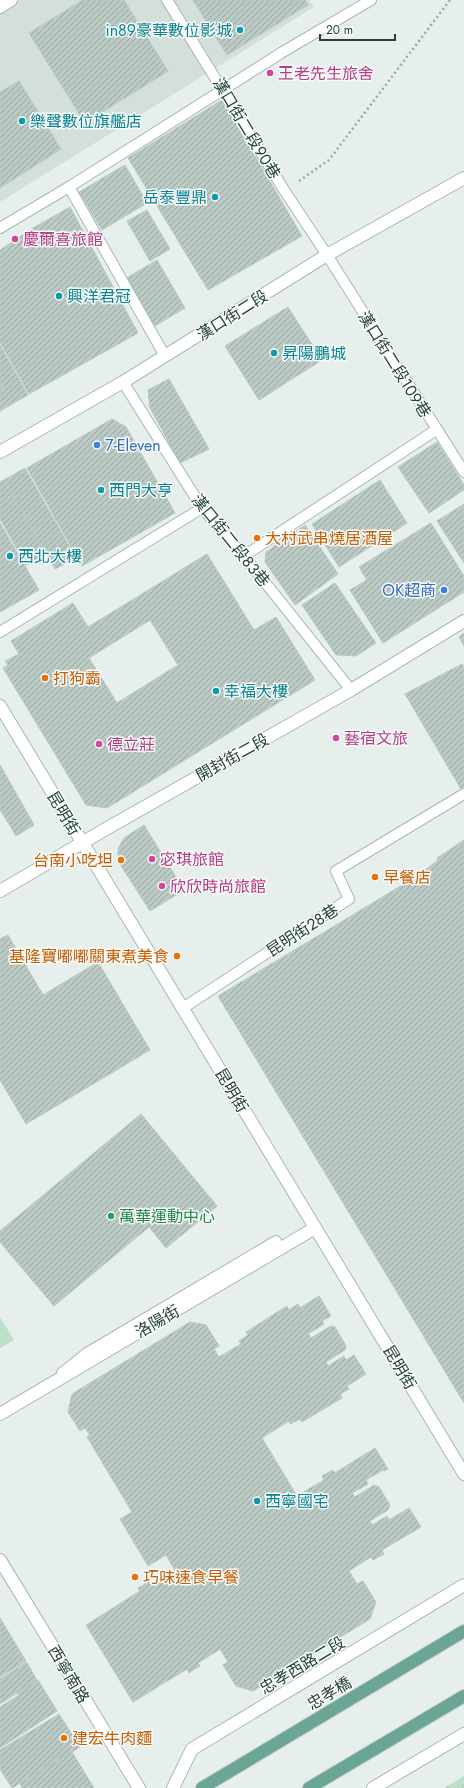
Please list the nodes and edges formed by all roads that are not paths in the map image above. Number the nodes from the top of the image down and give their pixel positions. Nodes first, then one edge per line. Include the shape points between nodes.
1 (11, 0) edge
2 (167, 0) edge
3 (371, 0) edge
4 (0, 7) edge
5 (224, 90) junction
6 (464, 178) edge
7 (69, 187) junction
8 (0, 228) edge
9 (327, 255) junction
10 (165, 356) junction
11 (123, 382) junction
12 (436, 430) junction
13 (0, 452) edge
14 (464, 472) edge
15 (202, 508) junction
16 (244, 556) junction
17 (464, 621) edge
18 (0, 632) edge
19 (351, 690) junction
20 (0, 706) edge
21 (464, 794) edge
22 (82, 843) junction
23 (0, 892) edge
24 (183, 1008) junction
25 (315, 1228) junction
26 (276, 1241) dead end
27 (39, 1390) junction
28 (0, 1414) edge
29 (464, 1474) edge
30 (0, 1560) edge
31 (464, 1585) edge
32 (464, 1631) edge
33 (464, 1696) edge
34 (464, 1734) edge
35 (207, 1786) edge
36 (139, 1788) edge
37 (173, 1788) edge
38 (309, 1788) edge
39 (372, 1788) edge

1 - 4 street
2 - 5 lane, 漢口街二段90巷
3 - 5 lane
5 - 7 lane
5 - 9 lane, 漢口街二段90巷 via 284,190
6 - 9 street, 漢口街二段
7 - 8 lane
7 - 10 lane
9 - 10 street, 漢口街二段
9 - 12 lane, 漢口街二段109巷
10 - 11 street, 漢口街二段
11 - 13 street, 漢口街二段
11 - 15 lane, 漢口街二段83巷
12 - 14 lane, 漢口街二段109巷
12 - 16 lane
15 - 16 lane, 漢口街二段83巷
15 - 18 lane
16 - 19 lane, 漢口街二段83巷
17 - 19 street, 開封街二段
19 - 22 street, 開封街二段
20 - 22 street, 昆明街
21 - 24 lane, 昆明街28巷 via 336,871 349,899
22 - 23 street, 開封街二段
22 - 24 street, 昆明街
24 - 25 street, 昆明街
25 - 27 street, 洛陽街
25 - 29 street, 昆明街
26 - 27 lane via 87,1353
27 - 28 street, 洛陽街
30 - 36 street, 西寧南路
31 - 37 street, 忠孝西路二段 via 192,1749
32 - 35 main road, 忠孝橋
33 - 38 main road
34 - 39 street

